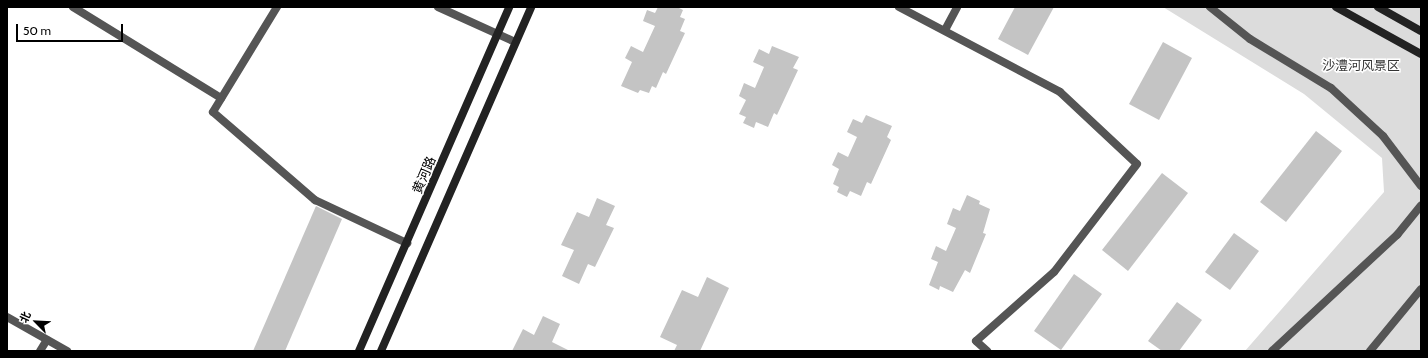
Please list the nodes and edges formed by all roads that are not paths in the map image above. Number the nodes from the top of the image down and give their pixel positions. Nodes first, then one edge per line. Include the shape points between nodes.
1 (74, 7) edge
2 (277, 7) edge
3 (438, 7) edge
4 (509, 7) edge
5 (531, 7) edge
6 (899, 7) edge
7 (957, 7) edge
8 (1210, 7) edge
9 (1336, 7) edge
10 (1378, 7) edge
11 (945, 30) junction
12 (1421, 31) edge
13 (497, 35) junction
14 (515, 42) junction
15 (1421, 54) edge
16 (221, 98) junction
17 (1421, 186) edge
18 (1421, 205) edge
19 (407, 243) junction
20 (1421, 289) edge
21 (7, 317) edge
22 (47, 340) junction
23 (40, 351) edge
24 (67, 351) edge
25 (358, 351) edge
26 (381, 351) edge
27 (987, 351) edge
28 (1272, 351) edge
29 (1370, 351) edge

1 - 16 street
2 - 16 street
3 - 13 street
4 - 13 main road, 黄河路
5 - 14 main road
6 - 11 street
7 - 11 street
8 - 17 street via 1250,39 1331,88 1383,136
9 - 15 main road
10 - 12 main road
11 - 27 street via 1060,92 1137,164 1054,272 976,341
13 - 14 street
13 - 19 main road, 黄河路
14 - 26 main road
16 - 19 street via 213,112 315,200
18 - 28 street via 1397,235
19 - 25 main road, 黄河路
20 - 29 street
21 - 22 street
22 - 23 street
22 - 24 street

